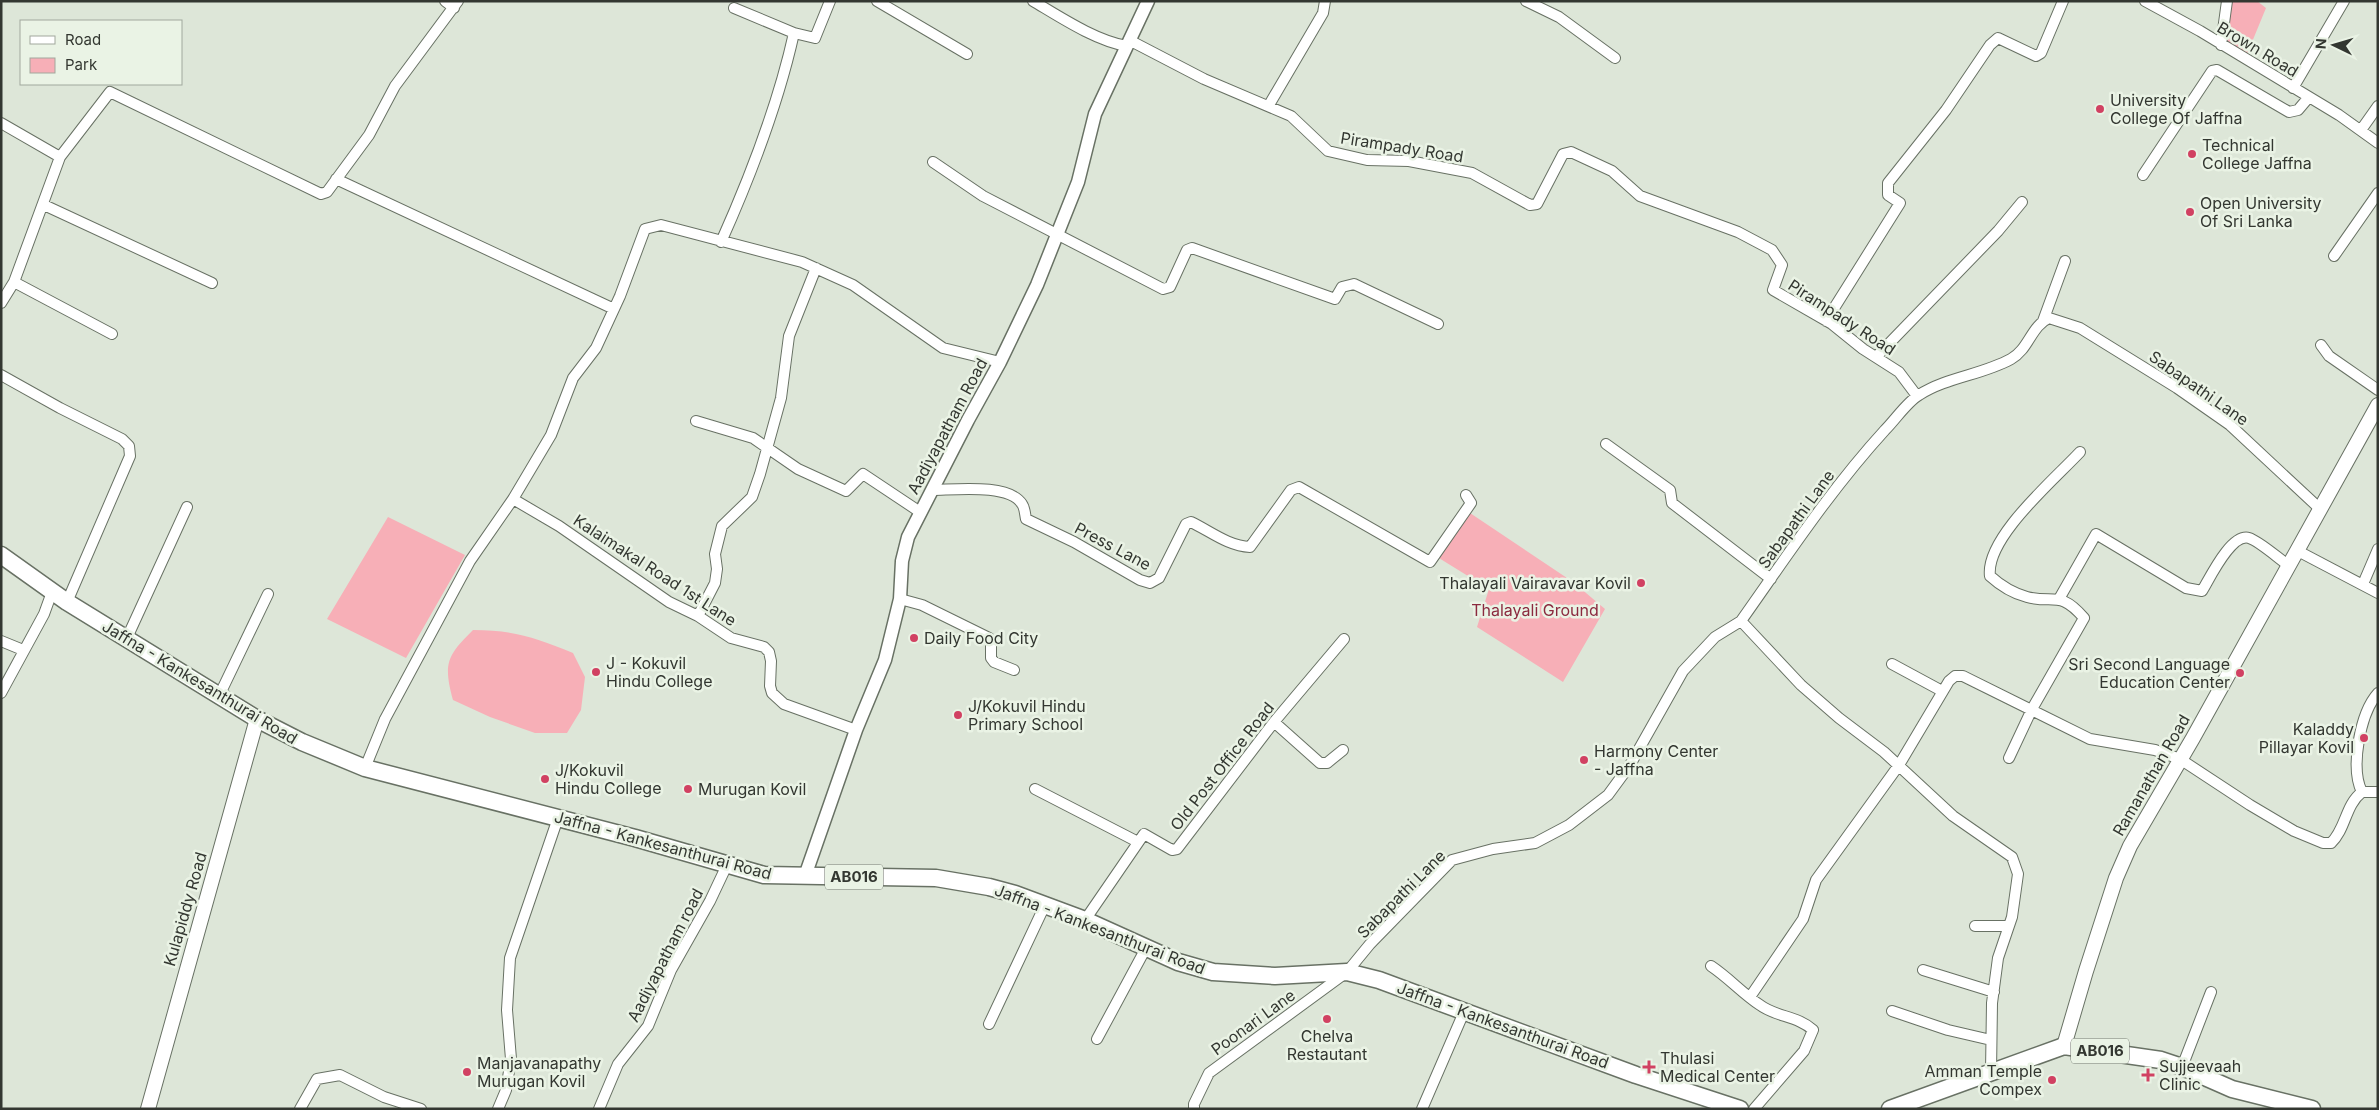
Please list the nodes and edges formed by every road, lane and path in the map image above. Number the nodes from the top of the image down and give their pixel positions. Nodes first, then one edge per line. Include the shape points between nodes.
1 (445, 1) edge
2 (830, 1) edge
3 (878, 1) edge
4 (1034, 1) edge
5 (1148, 1) edge
6 (1325, 1) edge
7 (1526, 1) edge
8 (2063, 1) edge
9 (2145, 1) edge
10 (2227, 1) edge
11 (2344, 1) edge
12 (456, 4) edge
13 (734, 8) dead end
14 (794, 34) junction
15 (1128, 43) junction
16 (2221, 45) junction
17 (966, 54) dead end
18 (1615, 58) dead end
19 (2293, 88) junction
20 (2309, 98) junction
21 (1269, 105) junction
22 (2378, 106) edge
23 (1, 123) edge
24 (2361, 130) junction
25 (2378, 143) edge
26 (60, 156) junction
27 (933, 162) dead end
28 (2144, 175) dead end
29 (336, 179) junction
30 (2378, 193) edge
31 (2022, 202) dead end
32 (44, 204) junction
33 (1058, 236) junction
34 (721, 242) junction
35 (2334, 256) dead end
36 (2065, 261) dead end
37 (816, 268) junction
38 (14, 282) junction
39 (212, 283) dead end
40 (1, 303) edge
41 (614, 309) junction
42 (1826, 321) junction
43 (2043, 321) junction
44 (1438, 324) dead end
45 (112, 334) dead end
46 (2321, 346) dead end
47 (1876, 357) junction
48 (1000, 362) junction
49 (1, 375) edge
50 (2378, 390) edge
51 (1917, 396) junction
52 (2378, 405) edge
53 (696, 421) dead end
54 (1606, 444) dead end
55 (766, 447) junction
56 (2080, 452) dead end
57 (932, 490) junction
58 (1466, 495) dead end
59 (513, 499) junction
60 (187, 507) dead end
61 (2319, 508) junction
62 (920, 512) junction
63 (2378, 549) edge
64 (2296, 550) junction
65 (1, 554) edge
66 (2288, 564) junction
67 (1771, 579) junction
68 (2363, 584) junction
69 (52, 592) junction
70 (2378, 593) edge
71 (268, 594) dead end
72 (2059, 598) junction
73 (900, 599) junction
74 (67, 602) junction
75 (698, 616) junction
76 (1741, 621) junction
77 (1344, 639) dead end
78 (126, 640) junction
79 (1, 641) edge
80 (23, 650) junction
81 (1892, 664) dead end
82 (1014, 670) dead end
83 (1942, 691) junction
84 (1, 692) edge
85 (2378, 694) edge
86 (219, 696) junction
87 (2032, 709) junction
88 (257, 719) junction
89 (1274, 722) junction
90 (856, 730) junction
91 (1343, 750) dead end
92 (2009, 758) dead end
93 (2180, 760) junction
94 (1898, 765) junction
95 (365, 768) junction
96 (1036, 789) dead end
97 (2362, 792) junction
98 (2378, 792) edge
99 (558, 818) junction
100 (1138, 842) junction
101 (727, 865) junction
102 (805, 876) junction
103 (1045, 905) junction
104 (1085, 920) junction
105 (1975, 926) dead end
106 (2007, 926) junction
107 (1146, 948) junction
108 (1712, 966) dead end
109 (1923, 970) dead end
110 (1347, 972) junction
111 (1994, 992) junction
112 (2211, 992) dead end
113 (1750, 997) junction
114 (1892, 1011) dead end
115 (1464, 1012) junction
116 (989, 1024) dead end
117 (1097, 1039) dead end
118 (1991, 1040) junction
119 (2064, 1046) junction
120 (2182, 1067) junction
121 (1991, 1072) junction
122 (148, 1109) edge
123 (300, 1109) edge
124 (421, 1109) edge
125 (498, 1109) edge
126 (599, 1109) edge
127 (1194, 1109) edge
128 (1422, 1109) edge
129 (1740, 1109) edge
130 (1754, 1109) edge
131 (1890, 1109) edge
132 (2312, 1109) edge

1 - 12 street
2 - 14 street via 815,38
3 - 17 street
4 - 15 street, Pirampady Road via 1056,16 1106,40
5 - 15 street, Aadiyapatham Road
6 - 21 street via 1323,13
7 - 18 street via 1559,17
8 - 42 street via 2041,53 2036,56 1998,38 1990,45 1946,110 1888,183 1888,195 1900,203
9 - 16 street, Brown Road
10 - 16 street
11 - 19 street
12 - 29 street via 395,86 369,134
13 - 14 street
14 - 34 street via 778,96 741,198
15 - 21 street, Pirampady Road
15 - 33 street, Aadiyapatham Road via 1095,114 1078,182
16 - 19 street, Brown Road
19 - 20 street, Brown Road
20 - 24 street, Brown Road
20 - 28 street via 2298,110 2289,112 2217,70 2212,71
21 - 42 street, Pirampady Road via 1291,116 1328,151 1367,160 1409,162 1472,173 1530,205 1537,204 1563,154 1571,152 1612,171 1640,196 1738,232 1772,250 1782,265 1773,290
22 - 24 street
23 - 26 street
24 - 25 street, Brown Road
26 - 29 street via 110,92 314,192 327,192
26 - 32 street
27 - 33 street via 983,196
29 - 41 street
30 - 35 street
31 - 47 street
32 - 38 street
32 - 39 street
33 - 44 street via 1163,289 1170,287 1187,250 1192,248 1335,298 1342,287 1354,284
33 - 48 street, Aadiyapatham Road
34 - 37 street
34 - 41 street via 661,225 645,229
36 - 43 street
37 - 48 street via 853,285 942,348
37 - 55 street via 790,336 781,398
38 - 40 street
38 - 45 street
41 - 59 street via 596,348 573,378 551,434
42 - 47 street, Pirampady Road
43 - 51 street, Sabapathi Lane via 2023,350 2010,360
43 - 61 street, Sabapathi Lane via 2049,318 2080,328 2178,388 2230,424
46 - 50 street via 2329,356
47 - 51 street, Pirampady Road via 1899,372
48 - 57 street, Aadiyapatham Road
49 - 74 street via 129,446 130,456
51 - 67 street, Sabapathi Lane via 1857,461
52 - 61 main road, Ramanathan Road
53 - 55 street via 753,438
54 - 67 street via 1670,490 1672,503
55 - 62 street via 798,469 846,491 863,474
55 - 75 street via 752,497 722,526 715,554 715,583
56 - 72 street via 2012,523 1992,555 1989,567 1990,576 2003,588 2029,598
57 - 58 street, Press Lane via 984,489 1011,495 1022,504 1026,519 1150,583 1159,578 1186,524 1191,522 1200,526 1237,547 1250,547 1291,490 1299,487 1430,562 1471,503
57 - 62 street, Aadiyapatham Road
59 - 75 street, Kalaimakal Road 1st Lane via 559,526 669,602
59 - 95 street via 470,561 385,719
60 - 78 street
61 - 64 main road, Ramanathan Road
62 - 73 street, Aadiyapatham Road via 902,561
63 - 68 street
64 - 66 main road, Ramanathan Road
64 - 68 street
65 - 69 main road, Jaffna - Kankesanthurai Road / AB016
66 - 72 street via 2249,538 2240,538 2231,544 2202,591 2186,588 2096,534
66 - 93 main road, Ramanathan Road
67 - 76 street, Sabapathi Lane
68 - 70 street
69 - 74 main road, Jaffna - Kankesanthurai Road / AB016
69 - 80 street via 44,614
71 - 86 street
72 - 87 street via 2084,618
73 - 82 street via 922,605 989,638 994,662
73 - 90 street, Aadiyapatham Road via 885,660
74 - 78 main road, Jaffna - Kankesanthurai Road / AB016
75 - 90 street, Kalaimakal Road 1st Lane via 731,638 769,652 772,693 784,704
76 - 94 street via 1801,684
76 - 110 street, Sabapathi Lane via 1716,637 1682,671 1630,766 1608,795 1569,825 1535,843 1493,849 1452,860
77 - 89 street, Old Post Office Road
78 - 86 main road, Jaffna - Kankesanthurai Road / AB016
79 - 80 street
80 - 84 street
81 - 83 street
83 - 87 street via 1955,676 1963,676
83 - 94 street
85 - 97 street via 2368,709 2360,737 2356,765
86 - 88 main road, Jaffna - Kankesanthurai Road / AB016
87 - 92 street
87 - 93 street via 2090,739 2155,750
88 - 95 main road, Jaffna - Kankesanthurai Road / AB016
88 - 122 main road, Kulapiddy Road
89 - 91 street via 1320,764
89 - 100 street, Old Post Office Road via 1176,849 1172,850 1148,834
90 - 102 street, Aadiyapatham Road
93 - 97 street via 2294,831 2323,843 2331,843 2338,836 2350,806
93 - 119 main road, Ramanathan Road via 2130,846 2116,878
94 - 106 street via 1953,816 2012,857 2018,874 2012,917
94 - 113 street via 1816,880 1803,919
95 - 99 main road, Jaffna - Kankesanthurai Road / AB016
96 - 100 street
97 - 98 street
99 - 101 main road, Jaffna - Kankesanthurai Road / AB016
99 - 125 street via 510,958 507,1010 511,1059 506,1090
100 - 104 street
101 - 102 main road, Jaffna - Kankesanthurai Road / AB016 via 764,874
101 - 126 street, Aadiyapatham road via 671,970 648,1026 618,1064
102 - 103 main road, Jaffna - Kankesanthurai Road / AB016 via 958,881 1015,894
103 - 104 main road, Jaffna - Kankesanthurai Road / AB016
103 - 116 street
104 - 107 main road, Jaffna - Kankesanthurai Road / AB016
105 - 106 street
106 - 111 street via 1998,958
107 - 110 main road, Jaffna - Kankesanthurai Road / AB016 via 1212,972 1275,976
107 - 117 street
108 - 113 street
109 - 111 street
110 - 115 main road, Jaffna - Kankesanthurai Road / AB016 via 1380,980
110 - 127 street, Poonari Lane via 1208,1073
111 - 118 street
112 - 120 street
113 - 130 street via 1768,1010 1813,1030 1804,1051
114 - 118 street
115 - 128 street
115 - 129 main road, Jaffna - Kankesanthurai Road / AB016
118 - 121 street
119 - 120 main road, AB016 via 2141,1056
119 - 121 main road, AB016
120 - 132 main road, AB016 via 2232,1089
121 - 131 main road, AB016
123 - 124 street via 317,1079 340,1075 384,1097

